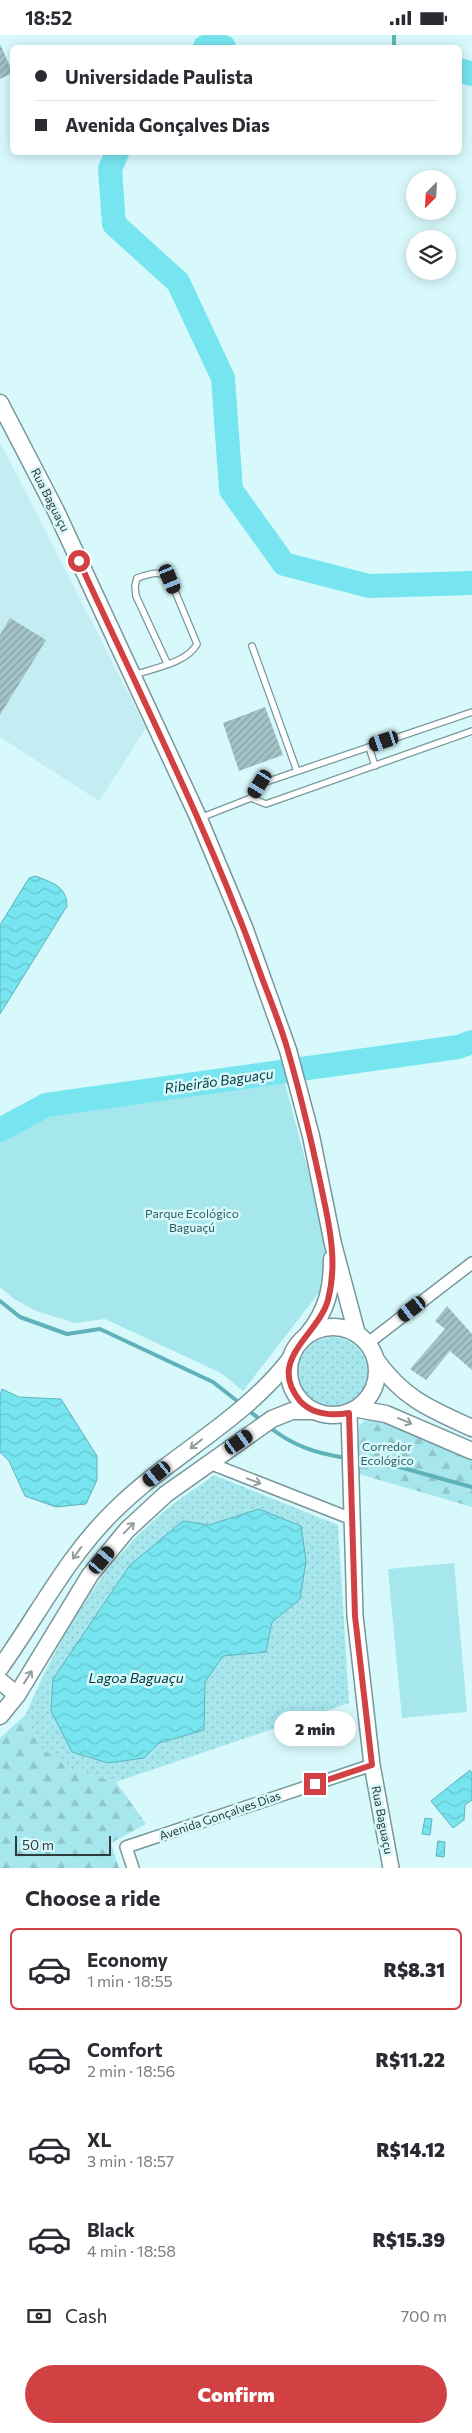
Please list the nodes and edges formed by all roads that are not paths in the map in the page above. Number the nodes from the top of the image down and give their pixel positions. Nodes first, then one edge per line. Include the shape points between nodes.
1 (0, 403) edge
2 (252, 646) dead end
3 (167, 663) junction
4 (132, 676) junction
5 (472, 712) edge
6 (472, 731) edge
7 (369, 747) junction
8 (375, 766) junction
9 (297, 771) junction
10 (251, 798) junction
11 (199, 819) junction
12 (333, 1244) junction
13 (472, 1263) edge
14 (307, 1335) junction
15 (362, 1338) junction
16 (291, 1359) junction
17 (376, 1360) junction
18 (313, 1411) junction
19 (353, 1411) junction
20 (472, 1428) edge
21 (472, 1451) edge
22 (209, 1463) junction
23 (352, 1519) junction
24 (0, 1668) edge
25 (0, 1681) edge
26 (17, 1695) junction
27 (0, 1716) edge
28 (372, 1765) junction
29 (133, 1868) edge
30 (391, 1868) edge

1 - 4 main road, Rua Baguaçu via 56,511
2 - 9 lane
3 - 3 lane via 136,596 137,578 153,572 164,573 170,579 197,643 185,657
3 - 4 lane
4 - 11 main road, Rua Baguaçu
5 - 7 lane
6 - 8 lane
7 - 8 lane
7 - 9 lane
8 - 10 lane via 266,804
9 - 10 lane via 260,784
10 - 11 lane
11 - 12 main road, Rua Baguaçu via 244,927 288,1050 311,1136
12 - 14 main road via 328,1299 321,1317
12 - 15 main road
13 - 15 street
14 - 15 main road via 332,1327 345,1328
14 - 16 main road via 297,1345
15 - 17 main road
16 - 18 main road via 289,1374 293,1389 301,1402
16 -> 24 main road via 252,1401 116,1508 62,1573
17 - 19 main road via 378,1374 375,1387 368,1399
17 - 20 main road via 403,1392 426,1407
18 - 19 main road via 331,1416
18 - 22 main road via 292,1411 272,1419
19 -> 21 main road via 386,1414
19 - 23 street, Rua Baguaçu via 349,1438
22 -> 23 street
26 -> 22 main road via 90,1575 127,1530 166,1494
23 - 28 street, Rua Baguaçu via 355,1616
25 - 26 main road
26 - 27 main road
28 - 29 street, Avenida Gonçalves Dias via 126,1847
28 - 30 street, Rua Baguaçu

